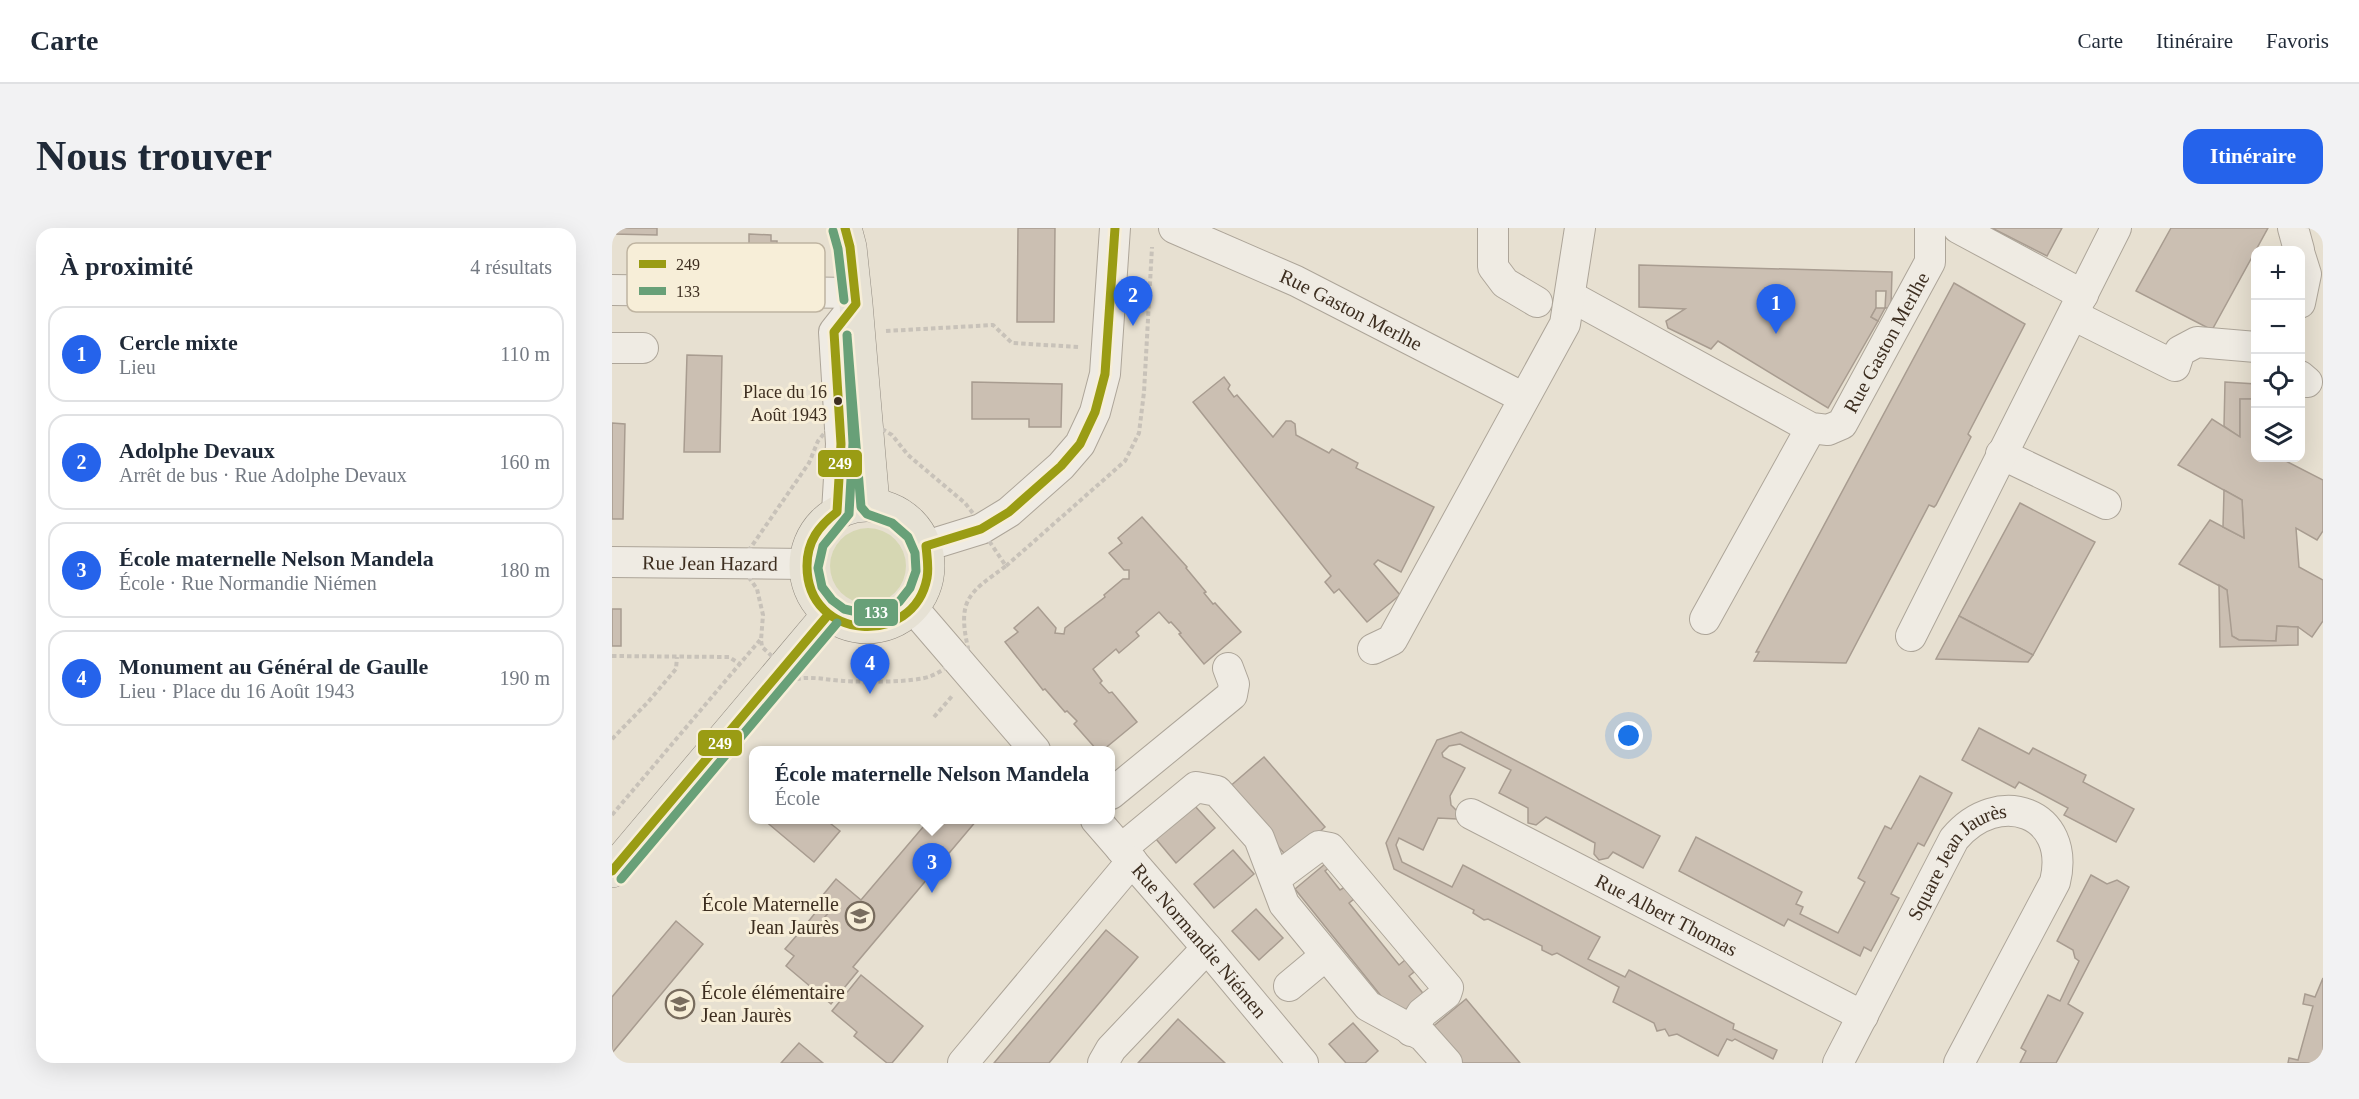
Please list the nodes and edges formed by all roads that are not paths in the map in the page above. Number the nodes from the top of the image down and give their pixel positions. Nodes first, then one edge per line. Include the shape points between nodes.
1 (845, 228) edge
2 (1115, 228) edge
3 (1174, 228) edge
4 (1493, 228) edge
5 (1580, 228) edge
6 (1930, 228) edge
7 (1958, 228) edge
8 (2116, 228) edge
9 (2293, 228) edge
10 (2298, 246) edge
11 (612, 290) edge
12 (627, 291) edge
13 (1570, 296) junction
14 (1537, 302) dead end
15 (2078, 305) junction
16 (825, 307) edge
17 (857, 310) junction
18 (2251, 347) edge
19 (612, 348) edge
20 (643, 348) dead end
21 (1524, 398) junction
22 (1811, 428) junction
23 (853, 429) junction
24 (2001, 454) junction
25 (873, 504) junction
26 (2106, 504) dead end
27 (837, 512) junction
28 (926, 546) junction
29 (612, 562) edge
30 (806, 564) junction
31 (912, 607) junction
32 (828, 615) junction
33 (1705, 619) dead end
34 (1911, 636) dead end
35 (1373, 649) dead end
36 (1228, 668) dead end
37 (1032, 746) edge
38 (1115, 790) edge
39 (1471, 814) dead end
40 (1100, 824) edge
41 (1126, 855) junction
42 (612, 871) edge
43 (1276, 879) junction
44 (1207, 948) junction
45 (1325, 956) junction
46 (1289, 986) dead end
47 (1863, 1016) junction
48 (1412, 1031) junction
49 (963, 1063) edge
50 (1103, 1063) edge
51 (1303, 1063) edge
52 (1447, 1063) edge
53 (1838, 1063) edge
54 (1959, 1063) edge

1 - 17 main road
2 - 28 street via 1105,374 1095,412 1080,444 1009,512 981,529
3 - 21 street, Rue Gaston Merlhe via 1296,281
4 - 14 street via 1493,267 1505,283
5 - 13 street
6 - 22 street, Rue Gaston Merlhe via 1930,262 1842,424 1828,430
7 - 15 street
8 - 15 street
9 - 10 street
11 - 12 street
13 - 21 street via 1565,324
13 - 22 street
15 - 18 street via 2175,366 2180,351 2198,342
15 - 24 street
16 - 17 street
17 - 23 main road
19 - 20 street
21 - 35 street via 1392,640
22 - 33 street
23 - 25 main road
23 - 27 street via 840,480
24 - 26 street
24 - 34 street
25 - 27 main road via 854,505
25 - 28 main road via 899,512 918,531
27 - 30 main road via 820,525 810,543
28 - 31 main road via 927,581
29 - 30 street, Rue Jean Hazard
30 - 32 main road via 813,595
31 - 32 main road via 892,622 877,626 855,626
31 - 37 street
32 - 42 main road
36 - 38 street via 1234,684 1232,695
39 - 47 street, Rue Albert Thomas
40 - 41 street, Rue Normandie Niémen
41 - 43 street via 1196,787 1217,791 1259,838
41 - 44 street, Rue Normandie Niémen
41 - 49 street
43 - 45 street via 1284,904
43 - 48 street via 1319,846 1330,848 1448,988 1422,1013
44 - 50 street via 1111,1049
44 - 51 street, Rue Normandie Niémen
45 - 46 street
45 - 48 street via 1368,1006
47 - 53 street, Square Jean Jaurès
47 - 54 street, Square Jean Jaurès via 1954,838 1965,825 1977,817 2008,809 2035,818 2055,841 2055,882
48 - 52 street via 1423,1035

